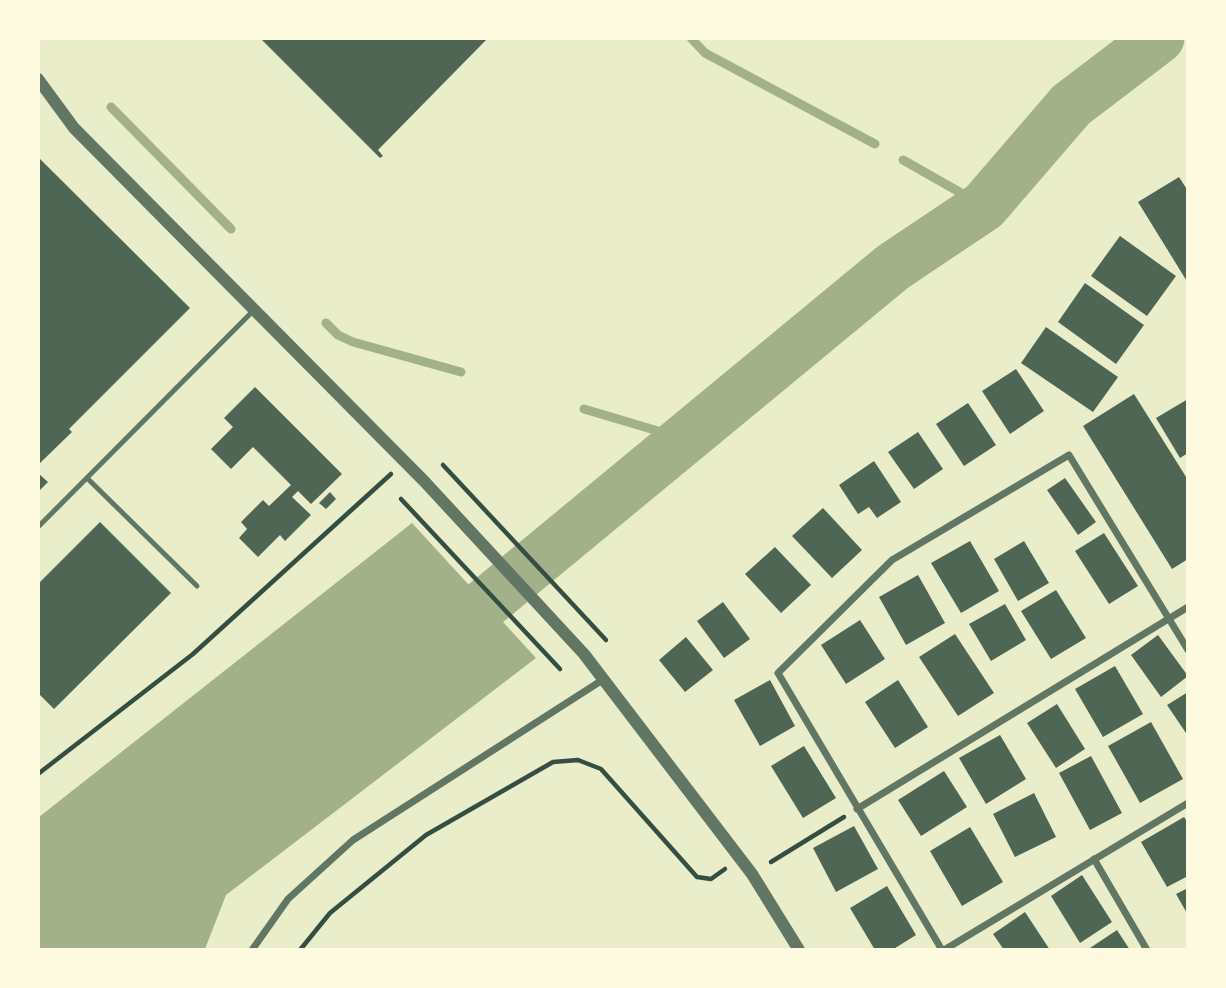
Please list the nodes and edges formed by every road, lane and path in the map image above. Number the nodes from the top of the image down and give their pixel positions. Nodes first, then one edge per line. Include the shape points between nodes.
1 (38, 79) edge
2 (253, 312) junction
3 (404, 461) junction
4 (443, 465) dead end
5 (87, 478) junction
6 (401, 499) dead end
7 (38, 527) edge
8 (197, 586) dead end
9 (1188, 607) edge
10 (1168, 618) junction
11 (606, 640) dead end
12 (1188, 650) edge
13 (559, 669) dead end
14 (604, 679) junction
15 (38, 774) edge
16 (1188, 803) edge
17 (857, 809) junction
18 (740, 858) junction
19 (1094, 859) junction
20 (771, 862) dead end
21 (252, 950) edge
22 (300, 950) edge
23 (799, 950) edge
24 (943, 950) edge
25 (1147, 950) edge

1 - 2 street via 74,128
2 - 3 street
2 - 5 lane
3 - 14 street
3 - 15 path via 193,654
4 - 11 path
5 - 7 lane
5 - 8 lane
6 - 13 path
9 - 10 street
10 - 12 street
10 - 17 street
10 - 17 street via 1069,455 892,560 778,673
14 - 18 street
14 - 21 street via 353,840 288,899
16 - 19 street
17 - 20 path
17 - 24 street
18 - 22 path via 710,879 697,877 601,769 578,760 553,762 426,835 330,913
18 - 23 street
19 - 24 street
19 - 25 street

